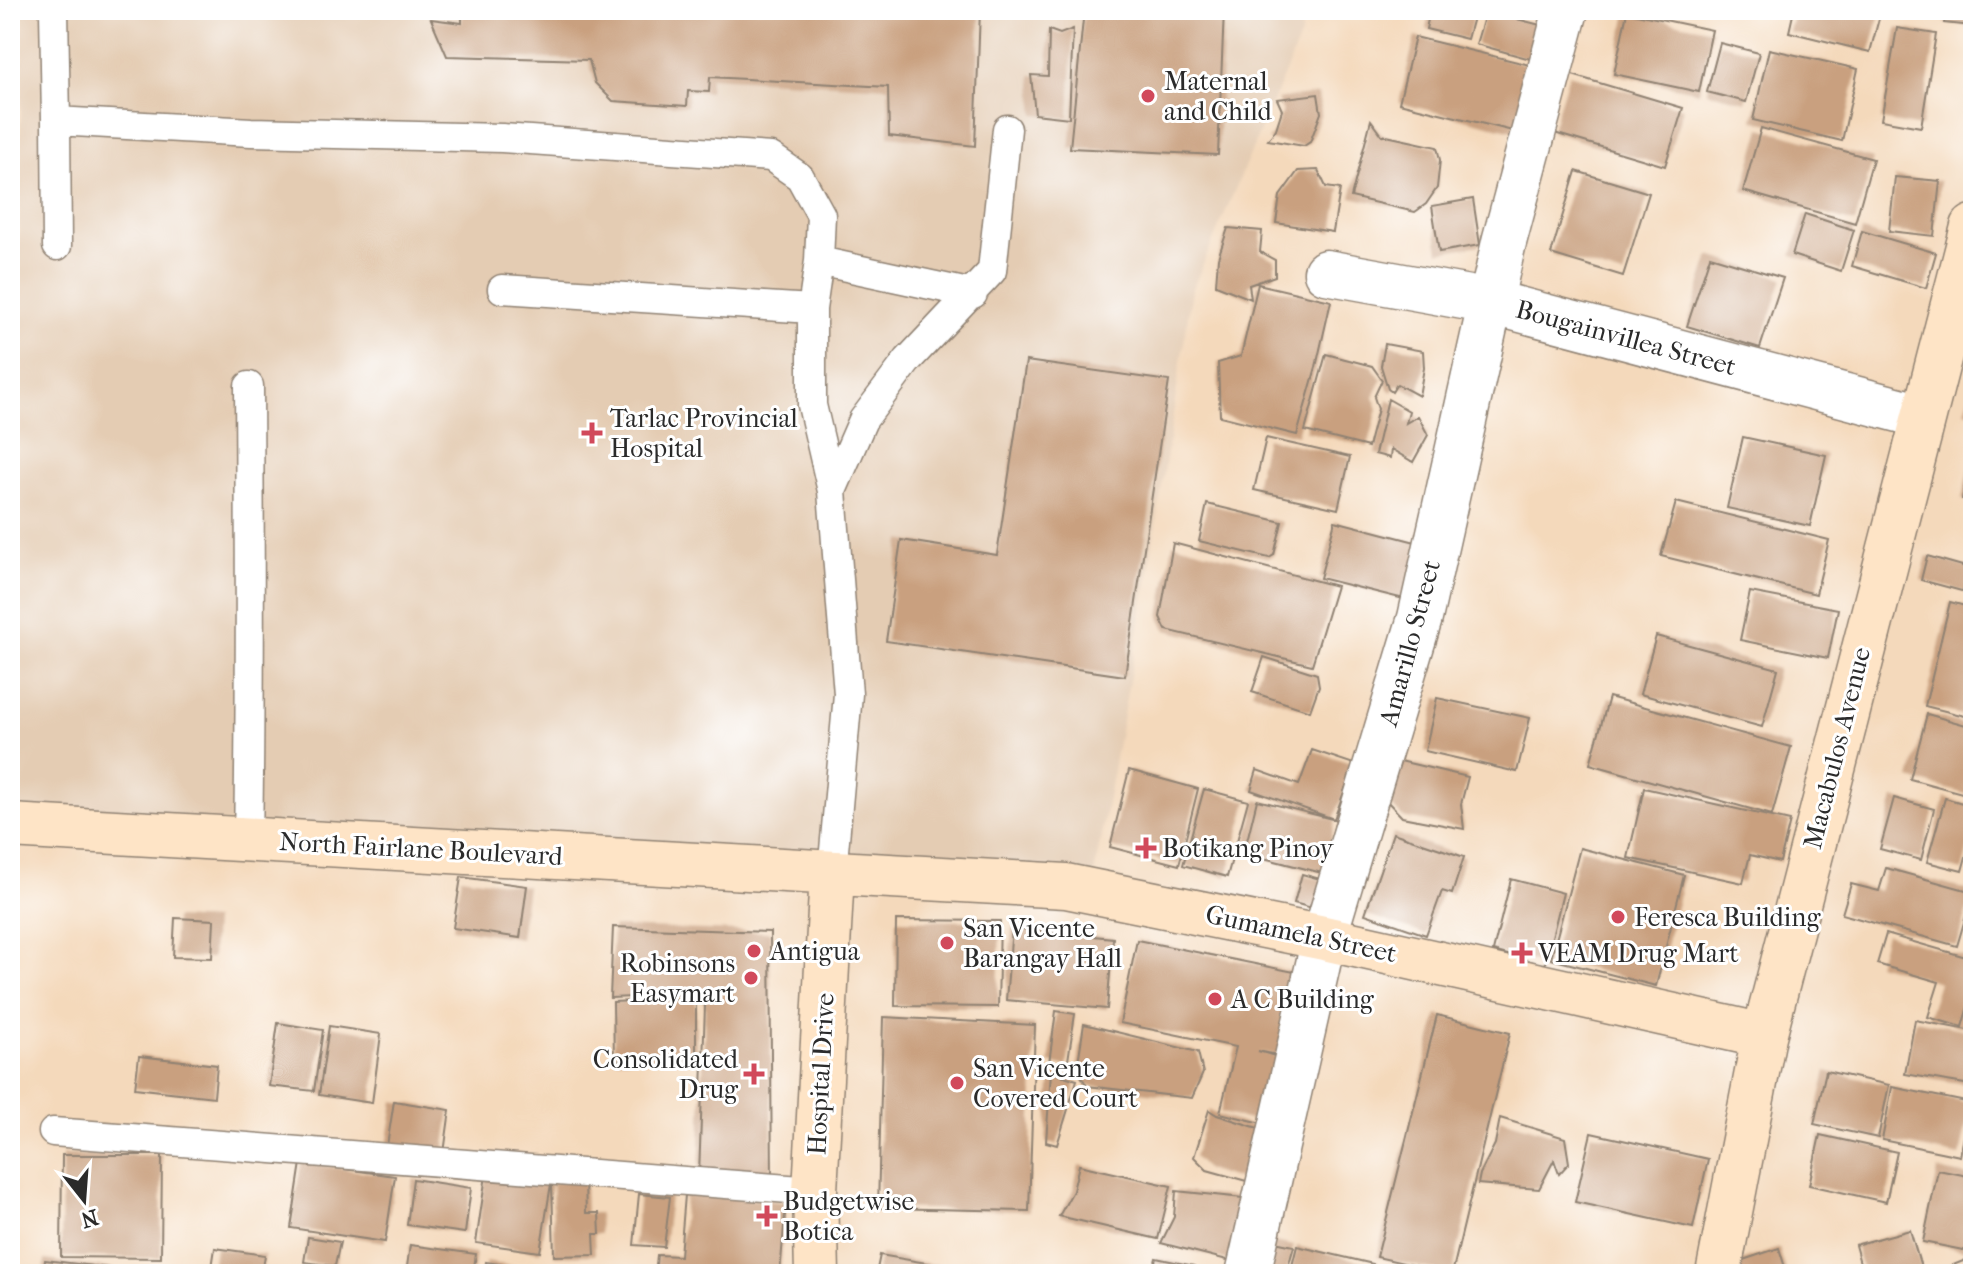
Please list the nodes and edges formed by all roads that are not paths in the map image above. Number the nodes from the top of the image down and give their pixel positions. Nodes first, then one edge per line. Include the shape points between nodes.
1 (54, 10) edge
2 (1566, 10) edge
3 (56, 121) junction
4 (1007, 129) dead end
5 (1973, 227) edge
6 (57, 246) dead end
7 (819, 261) junction
8 (1326, 272) dead end
9 (502, 289) dead end
10 (973, 294) junction
11 (1491, 302) junction
12 (812, 309) junction
13 (249, 386) dead end
14 (1922, 416) junction
15 (832, 491) junction
16 (10, 826) edge
17 (248, 839) junction
18 (832, 873) junction
19 (1324, 938) junction
20 (1764, 1036) junction
21 (53, 1132) dead end
22 (815, 1191) junction
23 (817, 1274) edge
24 (1248, 1274) edge
25 (1718, 1274) edge

1 - 3 lane
2 - 11 street, Amarillo Street
3 - 6 lane
3 - 7 lane via 502,138 771,157 800,177 821,215
4 - 10 lane via 992,271
5 - 14 street, Macabulos Avenue
7 - 10 lane
7 - 12 lane
8 - 11 street, Bougainvillea Street
9 - 12 lane
10 - 15 lane via 908,360 863,420
11 - 14 street, Bougainvillea Street
11 - 19 street, Amarillo Street via 1420,618
12 - 15 lane via 812,405
13 - 17 lane
14 - 20 street, Macabulos Avenue
15 - 18 lane via 848,694
16 - 17 street, North Fairlane Boulevard
17 - 18 street, North Fairlane Boulevard
18 - 19 street, Gumamela Street via 1066,886
18 - 22 street, Hospital Drive
19 - 20 street, Gumamela Street
19 - 24 street, Amarillo Street
20 - 25 street, Macabulos Avenue
21 - 22 lane
22 - 23 street, Hospital Drive

